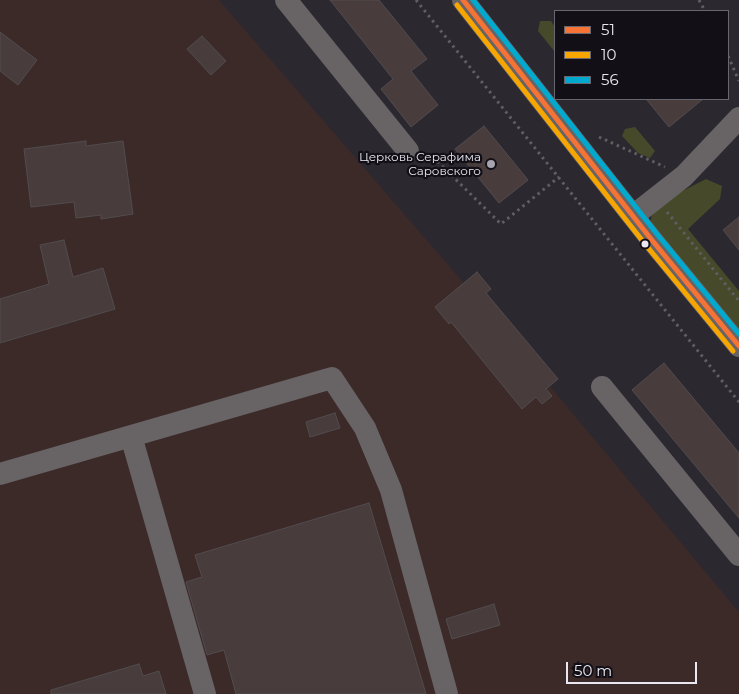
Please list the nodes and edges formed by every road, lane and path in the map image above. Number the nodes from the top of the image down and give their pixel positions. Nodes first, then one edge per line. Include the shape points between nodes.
1 (286, 0) edge
2 (416, 0) edge
3 (463, 0) edge
4 (729, 58) edge
5 (739, 81) edge
6 (739, 118) edge
7 (599, 137) dead end
8 (408, 151) joint
9 (684, 176) junction
10 (558, 177) junction
11 (656, 198) junction
12 (633, 216) junction
13 (739, 301) edge
14 (739, 346) edge
15 (602, 387) dead end
16 (739, 402) edge
17 (131, 436) junction
18 (0, 474) edge
19 (739, 555) edge
20 (205, 694) edge
21 (447, 694) edge

1 - 8 street
2 - 10 path
3 - 12 street
4 - 5 path
6 - 9 street
7 - 9 path
8 - 10 path via 438,162 501,224
9 - 11 street
10 - 16 path
11 - 12 street
11 - 13 path
12 - 14 street
15 - 19 street
17 - 18 street
17 - 20 street
17 - 21 street via 332,378 365,428 392,490

